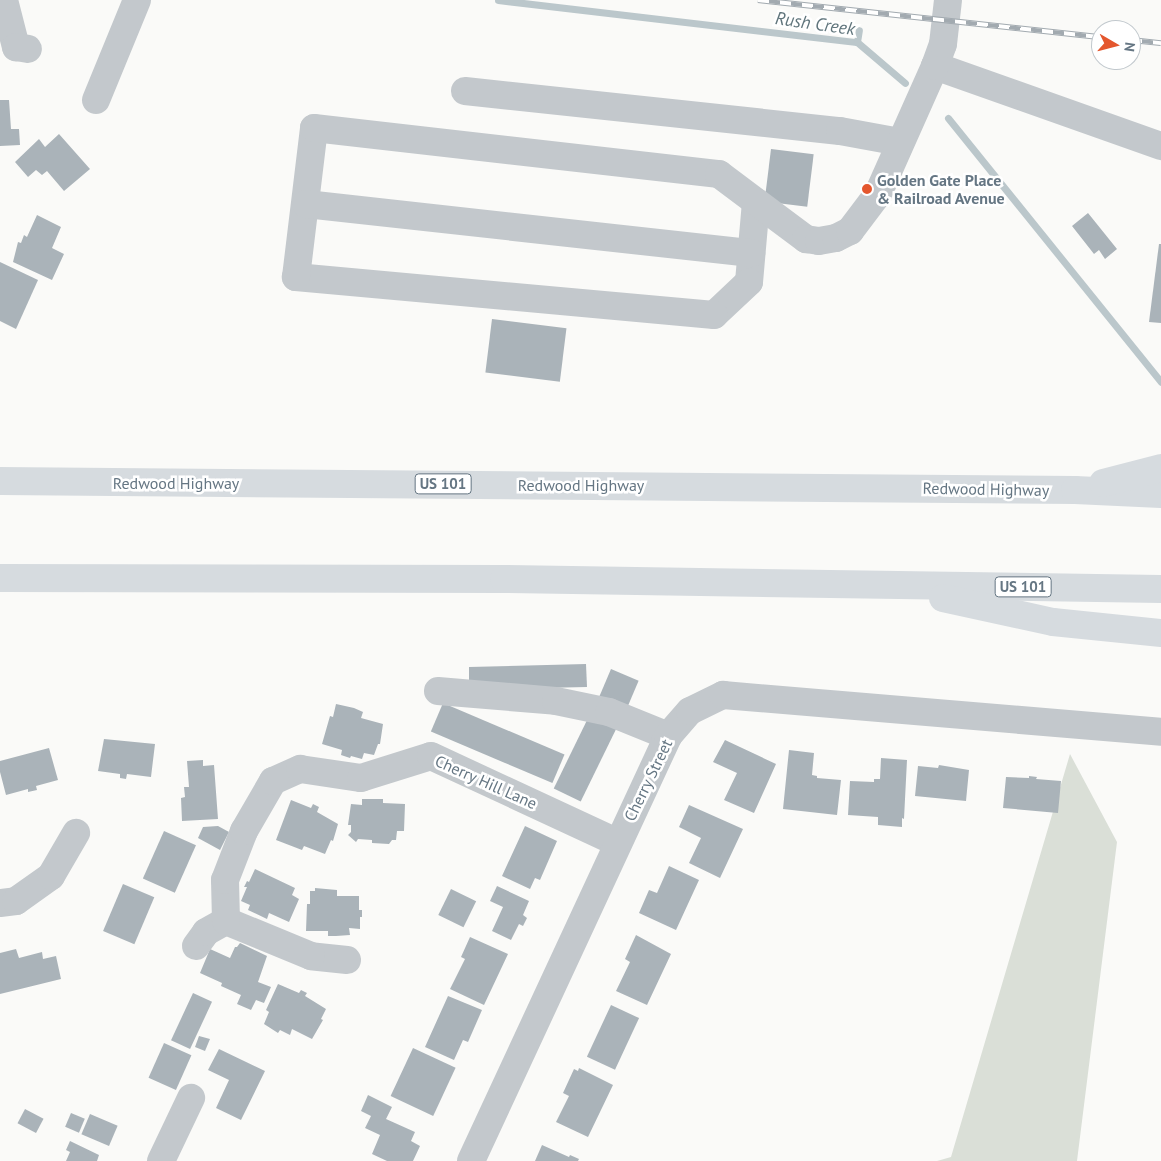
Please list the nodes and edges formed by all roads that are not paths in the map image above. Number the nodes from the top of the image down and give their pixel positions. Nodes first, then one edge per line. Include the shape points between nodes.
1 (4, 0) edge
2 (137, 0) edge
3 (948, 0) edge
4 (28, 49) dead end
5 (935, 66) junction
6 (465, 91) dead end
7 (96, 100) dead end
8 (900, 142) junction
9 (1161, 146) edge
10 (756, 202) junction
11 (306, 204) junction
12 (752, 253) junction
13 (1161, 468) edge
14 (0, 481) edge
15 (1075, 490) junction
16 (1161, 494) edge
17 (0, 578) edge
18 (885, 585) junction
19 (1161, 589) edge
20 (1161, 634) edge
21 (438, 691) dead end
22 (1161, 732) edge
23 (668, 736) junction
24 (76, 833) dead end
25 (618, 843) junction
26 (0, 903) edge
27 (226, 921) junction
28 (196, 946) dead end
29 (347, 960) dead end
30 (190, 1098) dead end
31 (161, 1161) edge
32 (471, 1161) edge

1 - 4 street via 16,47
2 - 7 street
3 - 5 street via 943,44
5 - 8 street
5 - 9 street
6 - 8 street via 840,131
8 - 10 street via 878,194 850,231 836,238 806,239
10 - 11 street via 719,174 314,128
10 - 12 street
11 - 12 street
11 - 12 street via 296,278 714,315 749,282
13 - 15 highway
14 - 15 highway, Redwood Highway / US 101
15 - 16 highway, Redwood Highway / US 101
17 - 18 highway, US 101 via 504,578
18 - 19 highway, US 101
18 - 20 highway via 1053,622
21 - 23 street via 556,701 609,712
22 - 23 street, Cherry Street via 723,695 690,711
23 - 25 street, Cherry Street
24 - 26 street via 51,876 16,901
25 - 27 street, Cherry Hill Lane via 431,756 361,778 300,769 273,781 244,831 225,880
25 - 32 street, Cherry Street
27 - 28 street via 206,932
27 - 29 street via 311,956
30 - 31 street

